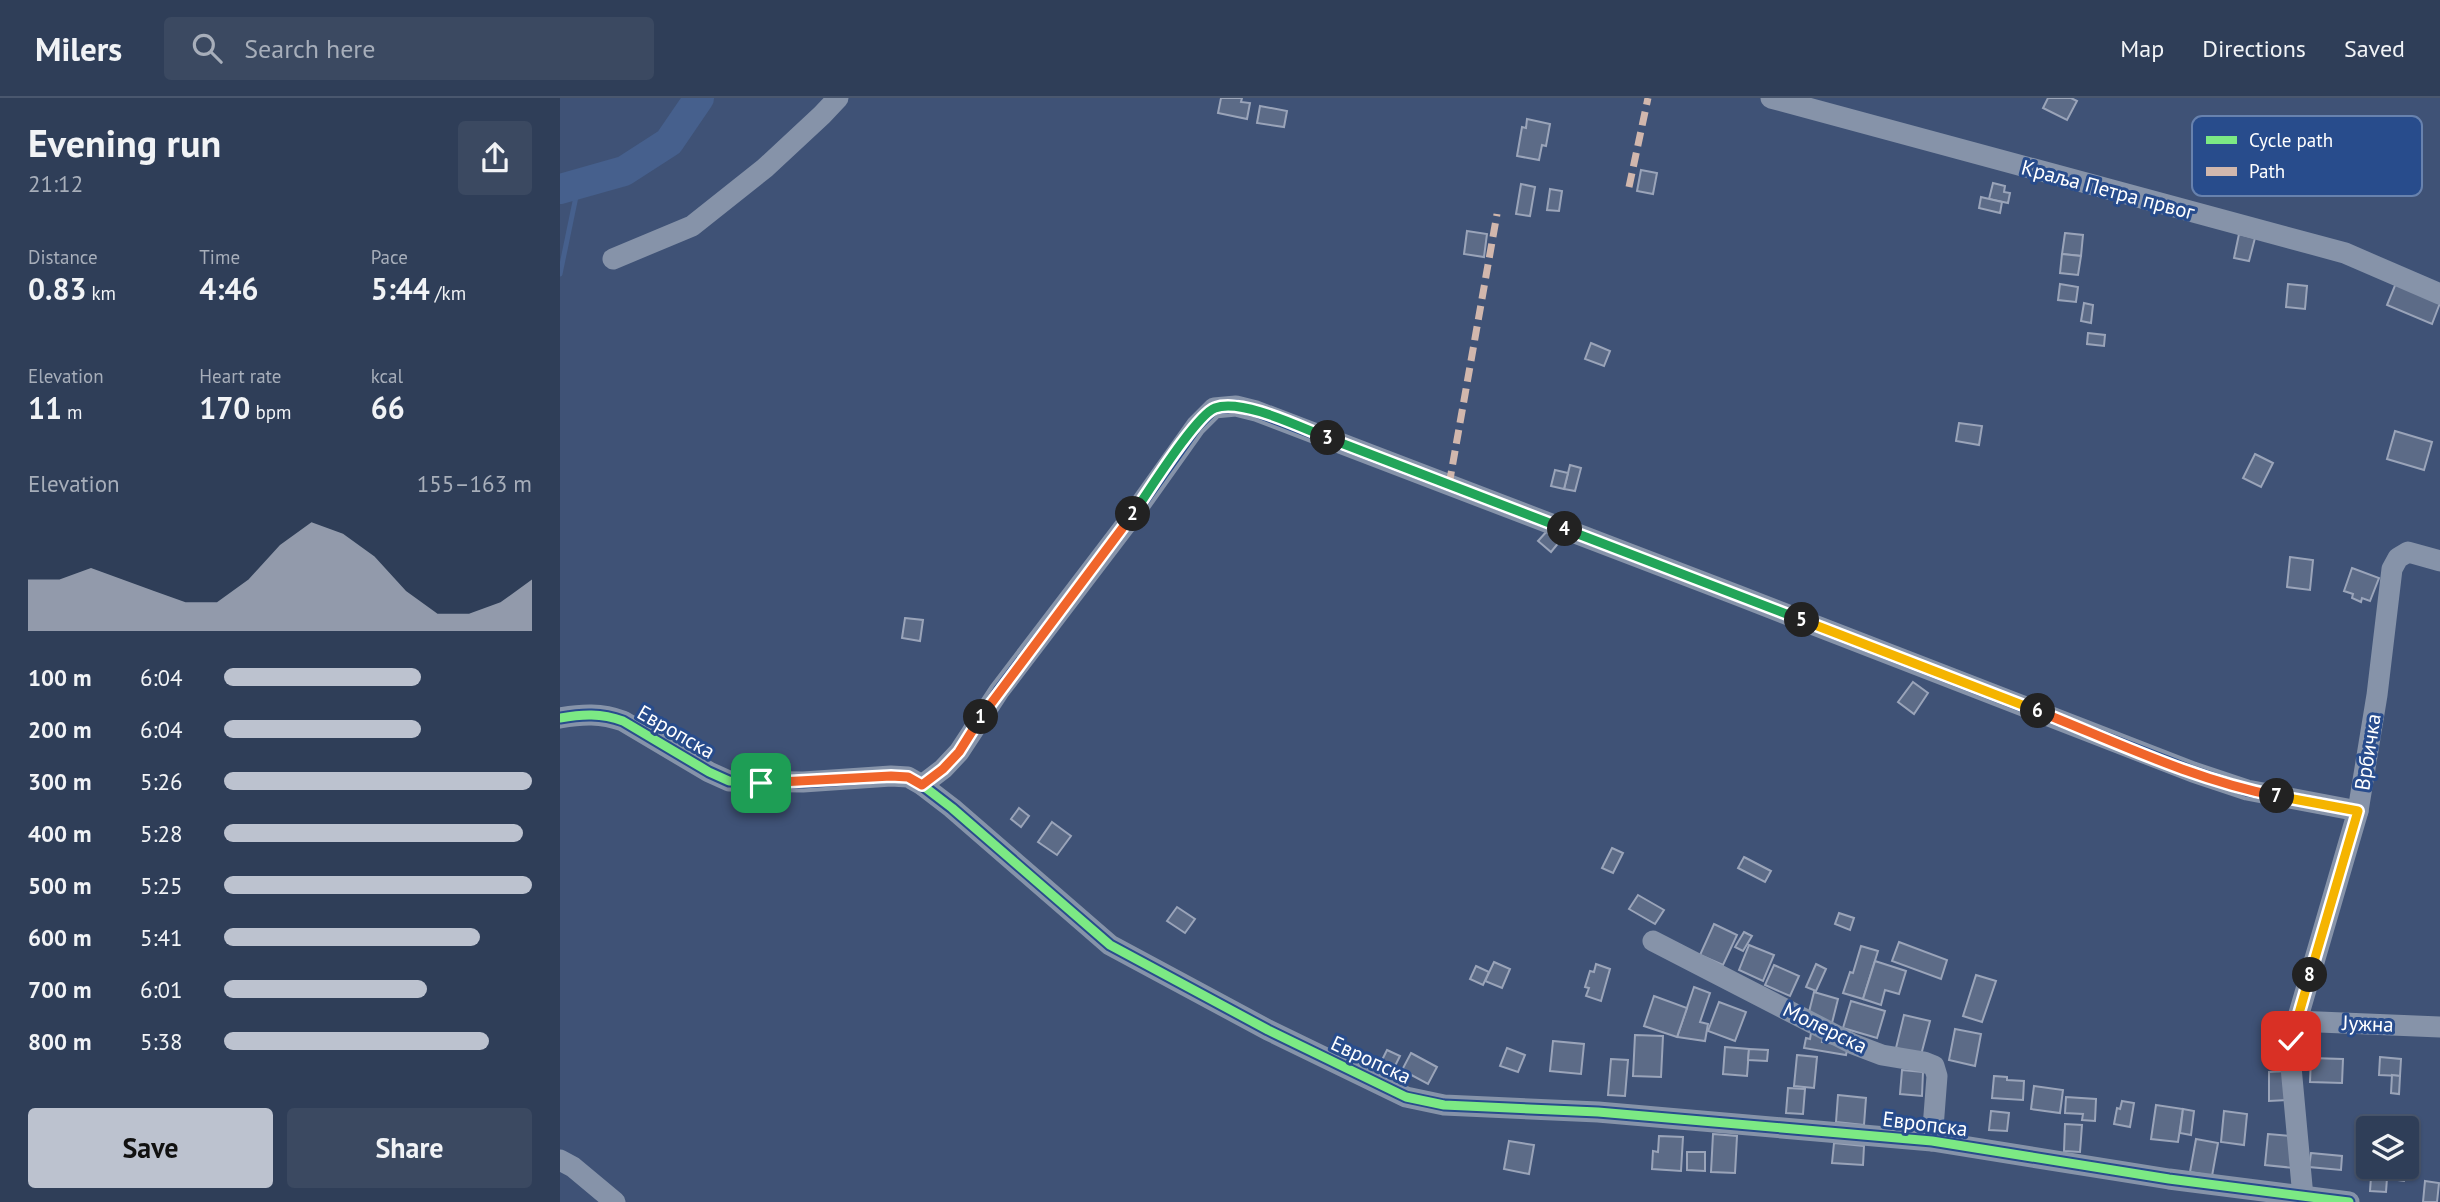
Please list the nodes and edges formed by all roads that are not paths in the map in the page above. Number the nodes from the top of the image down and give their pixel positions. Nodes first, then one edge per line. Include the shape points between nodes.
1 (838, 98) edge
2 (1771, 98) edge
3 (613, 259) dead end
4 (2440, 294) edge
5 (2440, 561) edge
6 (560, 718) edge
7 (922, 785) junction
8 (2358, 811) junction
9 (1653, 941) dead end
10 (2295, 1021) junction
11 (2440, 1027) edge
12 (1932, 1141) junction
13 (560, 1160) edge
14 (2303, 1197) junction
15 (615, 1202) edge
16 (2350, 1202) edge

1 - 3 street via 765,168 692,226
2 - 4 street, Краља Петра првог via 2334,250
5 - 8 street, Врбичка via 2413,552 2404,554 2392,569
6 - 7 street, Европска via 582,714 623,721 729,781 891,776 908,777
7 - 8 street via 959,752 999,691 1196,426 1214,408 1236,406 2193,772 2247,790
7 - 12 street, Европска via 1110,945 1255,1024 1406,1097 1444,1105 1598,1112
8 - 10 street, Врбичка
9 - 12 street, Молерска via 1853,1044 1934,1066
10 - 11 street, Јужна
10 - 14 street, Врбичка via 2290,1056
12 - 14 street, Европска
13 - 15 street
14 - 16 street, Европска

